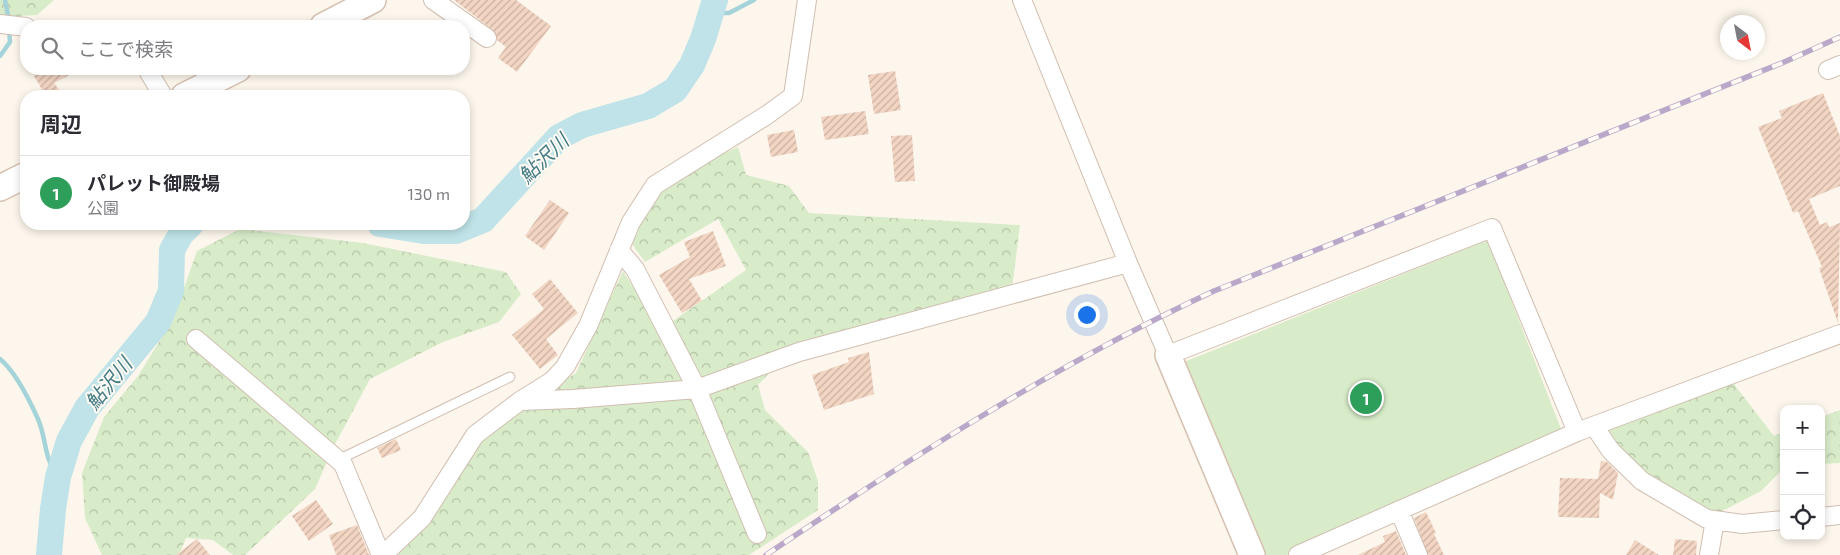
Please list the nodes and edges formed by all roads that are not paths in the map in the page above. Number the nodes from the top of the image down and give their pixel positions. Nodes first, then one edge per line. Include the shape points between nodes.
1 (373, 0) edge
2 (433, 0) edge
3 (807, 0) edge
4 (1022, 0) edge
5 (335, 20) edge
6 (461, 20) edge
7 (0, 24) edge
8 (20, 26) edge
9 (470, 26) edge
10 (487, 38) dead end
11 (151, 75) edge
12 (226, 75) edge
13 (159, 90) edge
14 (196, 90) edge
15 (20, 178) edge
16 (0, 188) edge
17 (619, 250) junction
18 (1128, 263) junction
19 (1840, 334) edge
20 (196, 339) dead end
21 (1168, 355) junction
22 (510, 377) dead end
23 (696, 389) junction
24 (520, 401) junction
25 (1586, 429) junction
26 (338, 460) junction
27 (1399, 510) junction
28 (1840, 516) edge
29 (1825, 517) edge
30 (1715, 520) junction
31 (1780, 520) edge
32 (757, 534) dead end
33 (1329, 549) edge
34 (382, 555) edge
35 (1252, 555) edge
36 (1298, 555) edge
37 (1418, 555) edge
38 (1708, 555) edge

1 - 5 street
2 - 6 street
3 - 17 street via 793,96 655,185 631,222
4 - 18 street
7 - 8 street
9 - 10 street
11 - 13 street
12 - 14 street
15 - 16 street
17 - 23 street via 635,269
17 - 24 street via 588,326 565,367 552,381
18 - 21 street
18 - 23 street via 799,352
19 - 25 street
20 - 26 street
21 - 25 street via 1492,228
21 - 35 street
22 - 26 lane
23 - 24 street
23 - 32 street
24 - 34 street via 475,435 422,518
25 - 27 street
25 - 30 street via 1642,481 1707,519
26 - 34 street via 343,464
27 - 33 street
27 - 37 street
28 - 29 street
30 - 31 street via 1742,524
30 - 38 street
33 - 36 street

